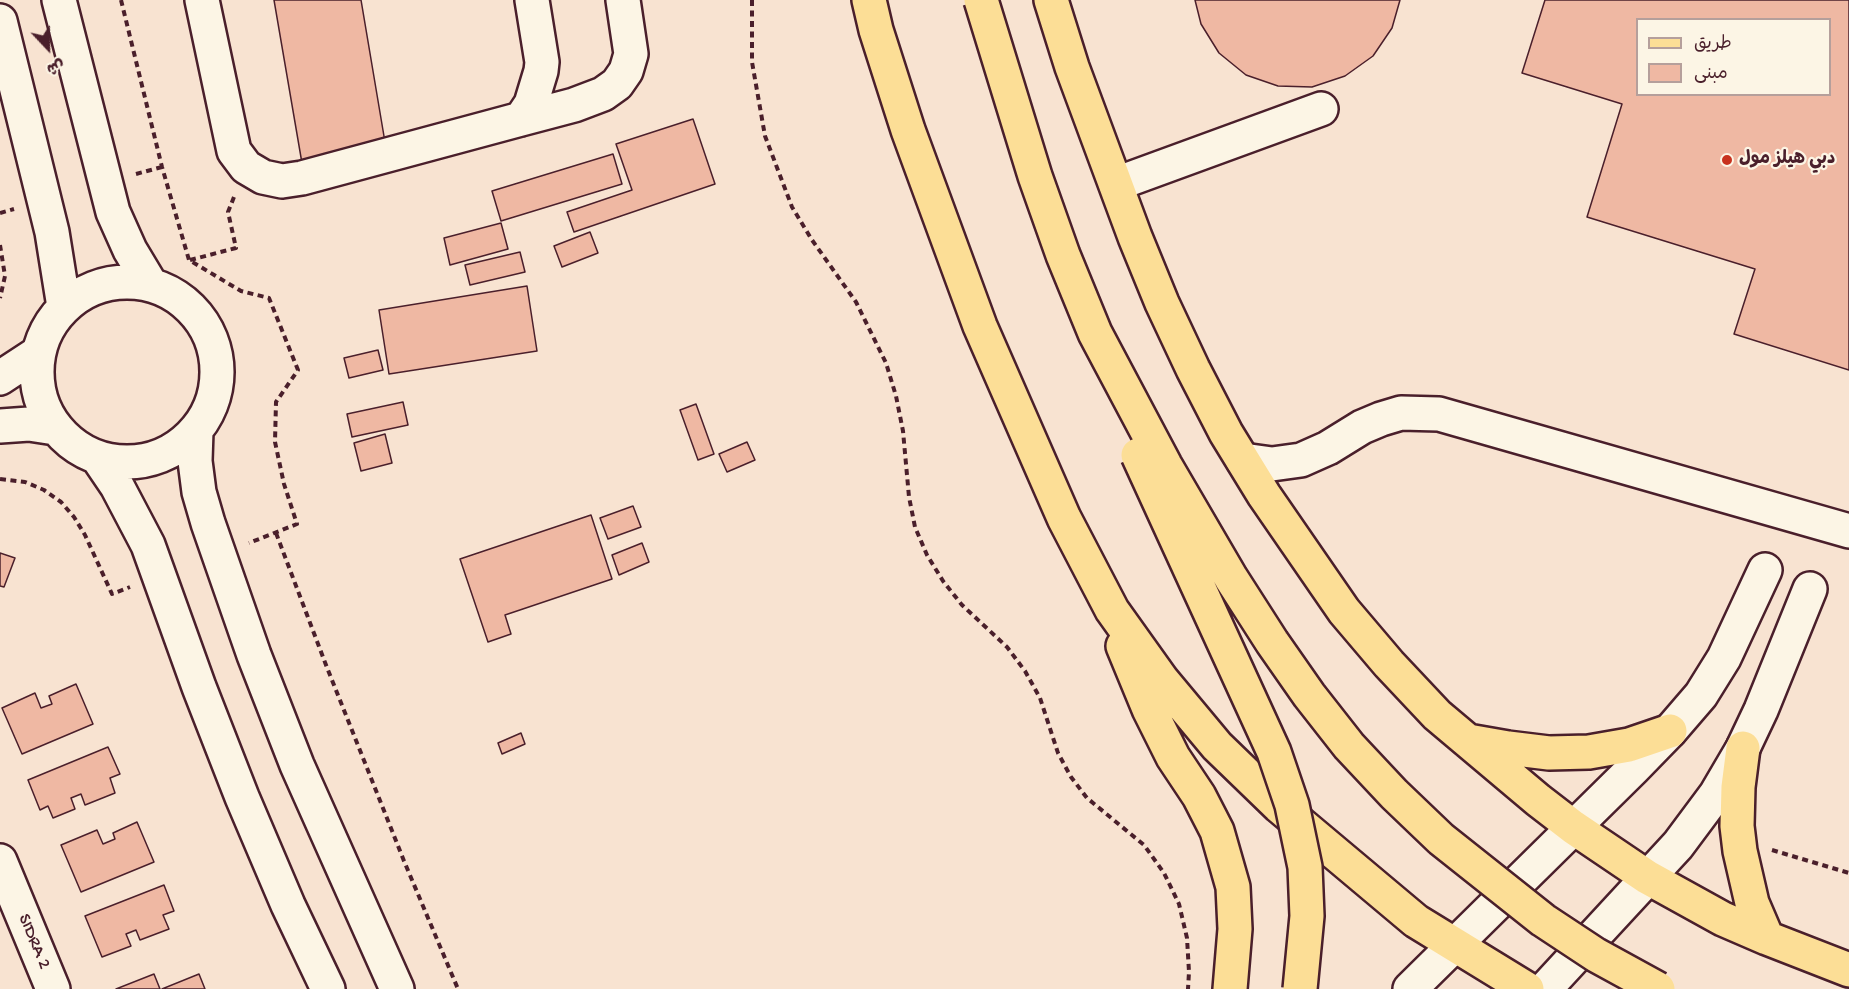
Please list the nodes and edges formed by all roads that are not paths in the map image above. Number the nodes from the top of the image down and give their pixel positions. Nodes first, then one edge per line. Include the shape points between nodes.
1 (60, 0) edge
2 (202, 0) edge
3 (532, 0) edge
4 (623, 0) edge
5 (869, 0) edge
6 (981, 0) edge
7 (1051, 0) edge
8 (0, 21) edge
9 (542, 62) junction
10 (574, 105) junction
11 (1321, 109) dead end
12 (521, 119) junction
13 (1116, 184) junction
14 (152, 285) junction
15 (64, 307) junction
16 (1095, 333) junction
17 (38, 353) junction
18 (0, 378) edge
19 (0, 426) edge
20 (55, 428) junction
21 (196, 431) junction
22 (98, 458) junction
23 (1243, 460) junction
24 (1849, 531) edge
25 (1765, 570) dead end
26 (1810, 589) dead end
27 (1112, 610) junction
28 (1670, 731) junction
29 (1466, 740) junction
30 (1743, 747) junction
31 (1573, 827) junction
32 (0, 861) edge
33 (1647, 877) junction
34 (1767, 938) junction
35 (1454, 945) junction
36 (1849, 970) edge
37 (53, 989) edge
38 (328, 989) edge
39 (397, 989) edge
40 (1230, 989) edge
41 (1300, 989) edge
42 (1410, 989) edge
43 (1527, 989) edge
44 (1545, 989) edge
45 (1658, 989) edge

1 - 14 street via 113,212
2 - 12 street via 234,151 246,167 263,177 292,180
3 - 9 street
4 - 10 street via 631,54 626,70 603,94
5 - 27 main road via 908,130 980,326 1064,518
6 - 16 main road, bridge via 1035,176
7 - 13 main road
8 - 15 street via 52,232
9 - 10 street
9 - 12 street via 538,88
10 - 12 street
11 - 13 street
13 - 23 main road via 1162,303
14 - 15 street via 105,285 83,293
14 - 21 street via 184,302 207,329 218,364 214,400
15 - 17 street via 48,328
16 - 41 main road, bridge via 1137,451 1274,752 1292,805 1305,877 1307,916
16 - 45 main road, bridge via 1231,578 1303,686 1349,746 1441,839 1491,881 1596,955
17 - 18 street
17 - 20 street via 36,379 42,405
19 - 20 street via 29,424
20 - 22 street via 74,446
21 - 22 street via 175,449 151,460 124,463
21 - 39 street via 199,492 254,655 297,765
22 - 38 street via 148,545 242,797
23 - 24 street via 1272,464 1301,460 1381,419 1401,413 1439,414
23 - 29 main road via 1344,611 1437,715
25 - 28 street via 1724,658 1701,695
26 - 30 street
27 - 35 main road via 1162,680 1217,746 1287,813 1416,921
27 - 40 main road via 1149,710 1217,831 1233,887 1235,929
28 - 29 main road via 1629,745 1589,752 1549,753
28 - 31 street
29 - 31 main road
30 - 33 street via 1716,794 1678,845
30 - 34 main road via 1738,787 1740,851 1752,903
31 - 33 main road
31 - 35 street
32 - 37 street, SIDRA 2
33 - 34 main road via 1723,919
33 - 44 street
34 - 36 main road
35 - 42 street
35 - 43 main road

